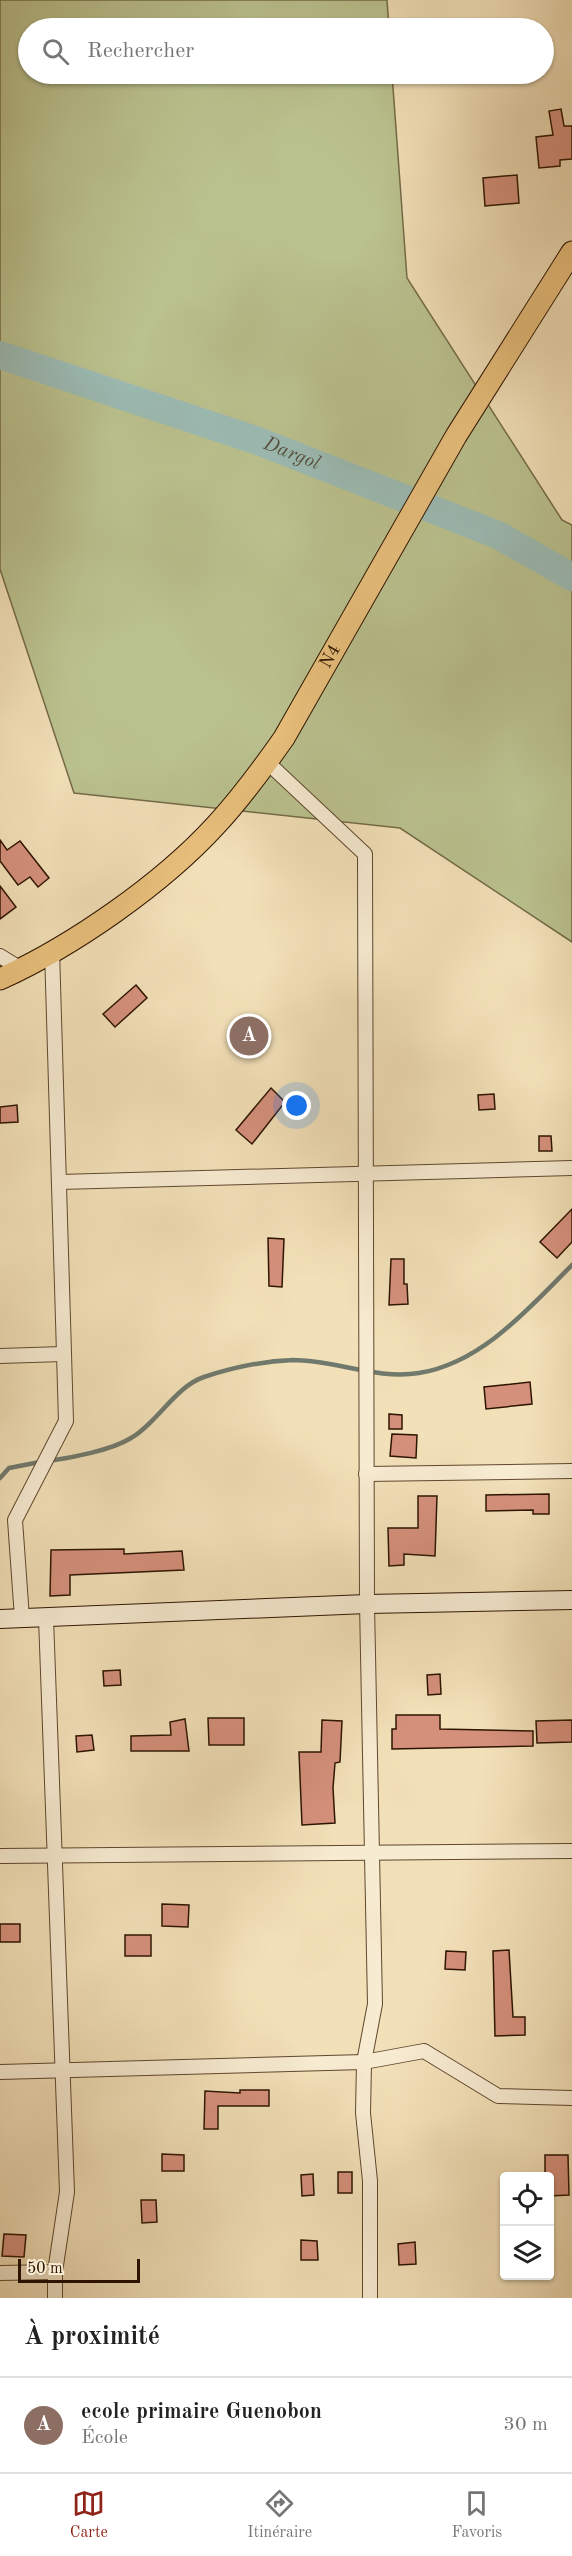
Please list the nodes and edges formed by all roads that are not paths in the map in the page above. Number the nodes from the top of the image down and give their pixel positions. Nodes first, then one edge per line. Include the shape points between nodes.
1 (572, 252) edge
2 (267, 762) junction
3 (52, 951) junction
4 (0, 956) edge
5 (21, 969) junction
6 (0, 979) edge
7 (572, 1168) edge
8 (366, 1173) junction
9 (58, 1182) junction
10 (63, 1354) junction
11 (0, 1356) edge
12 (572, 1471) edge
13 (366, 1474) junction
14 (572, 1600) edge
15 (367, 1604) junction
16 (0, 1618) edge
17 (22, 1618) junction
18 (46, 1618) junction
19 (572, 1851) edge
20 (372, 1853) junction
21 (54, 1854) junction
22 (0, 1856) edge
23 (364, 2062) junction
24 (61, 2070) junction
25 (0, 2072) edge
26 (572, 2098) edge
27 (55, 2272) junction
28 (0, 2273) edge
29 (55, 2298) edge
30 (370, 2298) edge

1 - 2 main road, N4 via 456,436
2 - 3 main road, N4 via 216,825 176,864 105,918
2 - 8 street via 365,854
3 - 5 main road, N4
3 - 9 street
4 - 5 street
5 - 6 main road, N4
7 - 8 street
8 - 9 street
8 - 13 street
9 - 10 street
10 - 11 street
10 - 17 street via 66,1422 15,1520
12 - 13 street
13 - 15 street
14 - 15 main road
15 - 18 main road
15 - 20 street
16 - 17 main road
17 - 18 main road
18 - 21 street
19 - 20 street
20 - 21 street
20 - 23 street via 375,2004
21 - 22 street
21 - 24 street
23 - 24 street
23 - 26 street via 424,2051 498,2096
23 - 30 street
24 - 25 street
24 - 27 street via 67,2192
27 - 28 street
27 - 29 street

